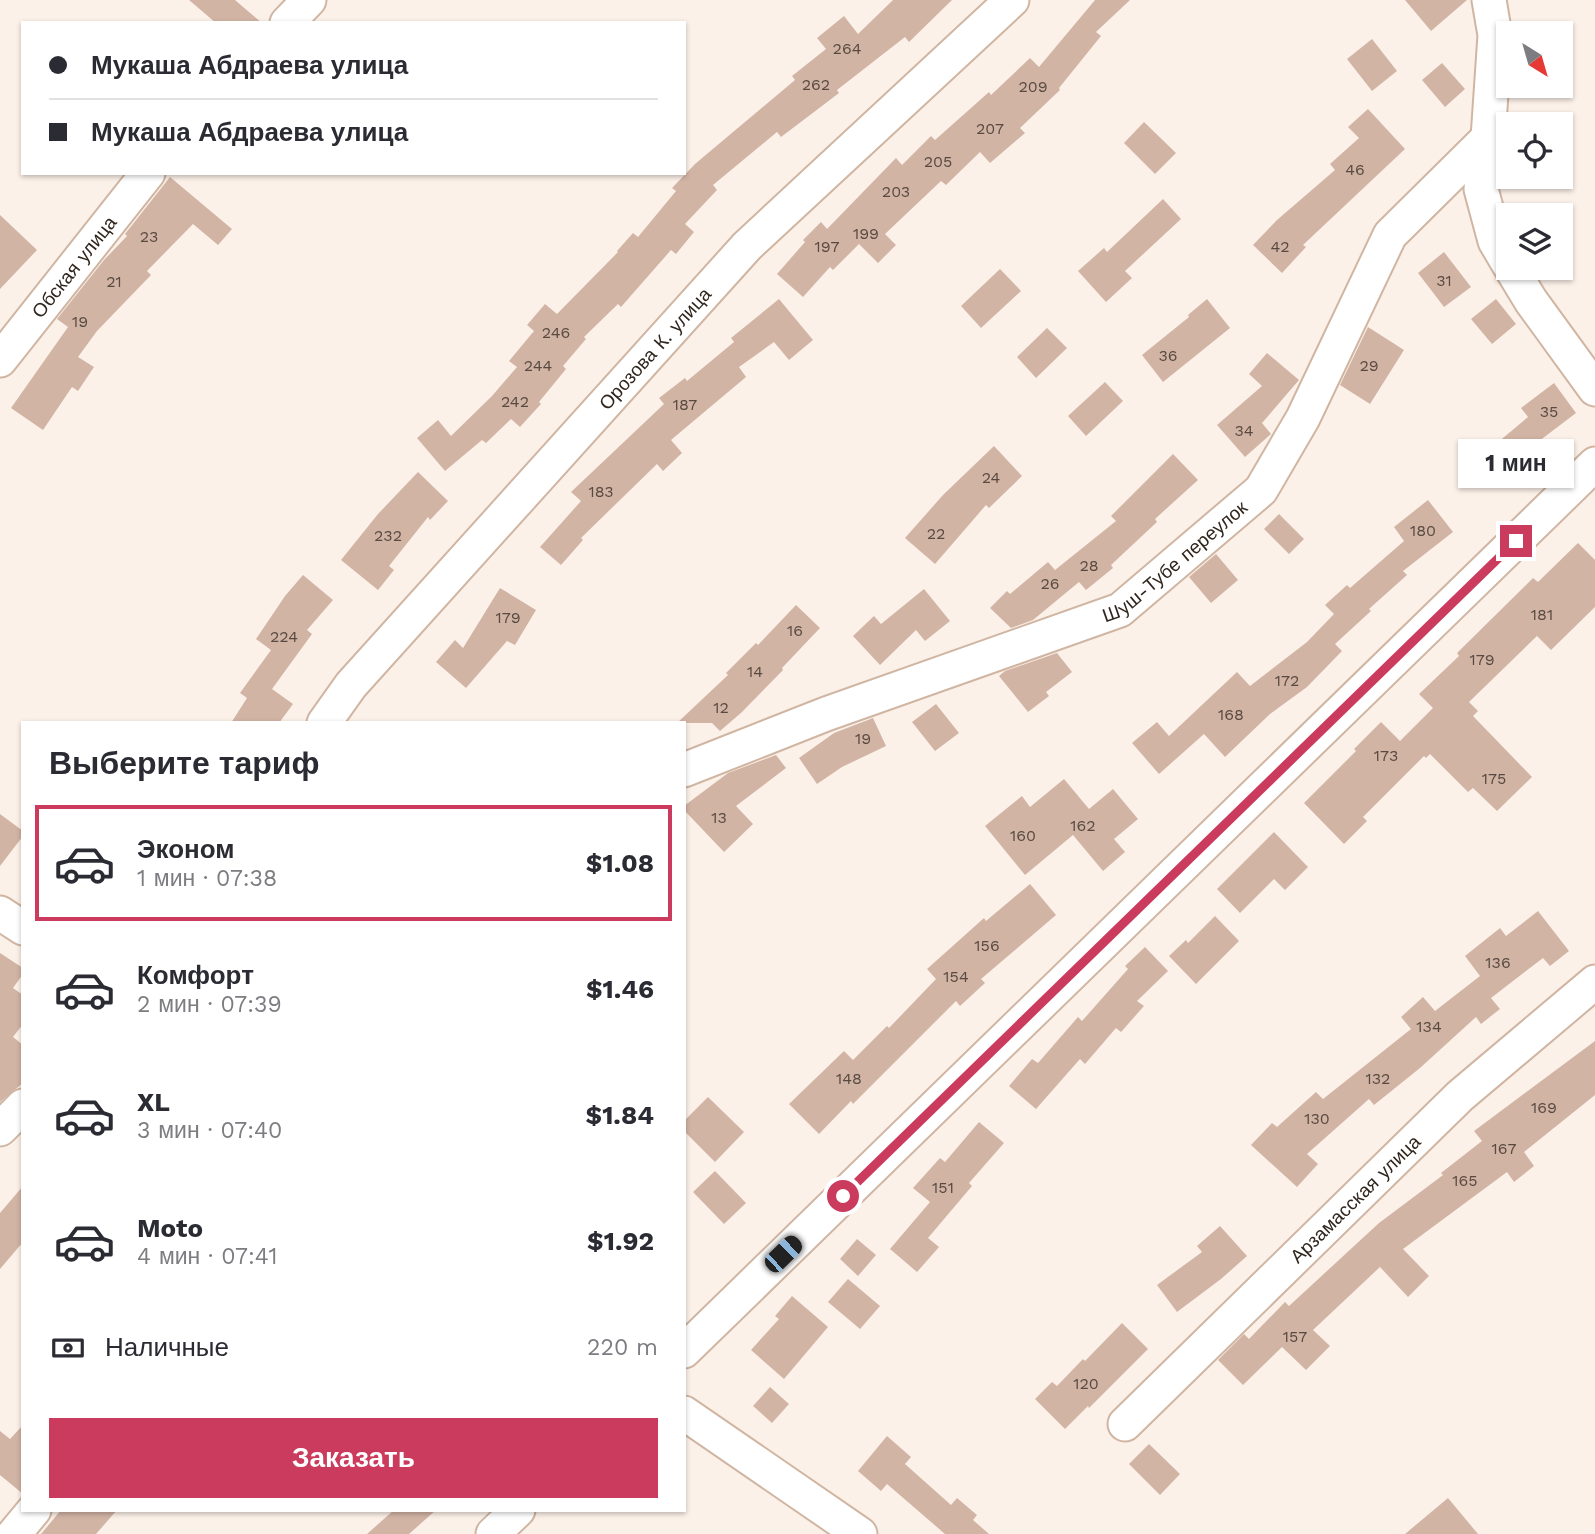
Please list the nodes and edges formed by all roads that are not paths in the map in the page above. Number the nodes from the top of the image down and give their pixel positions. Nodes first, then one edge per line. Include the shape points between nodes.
1 (309, 0) edge
2 (1012, 0) edge
3 (1489, 0) edge
4 (289, 21) edge
5 (1488, 138) junction
6 (146, 175) edge
7 (1496, 243) edge
8 (1518, 280) edge
9 (0, 360) edge
10 (1595, 389) edge
11 (1595, 464) edge
12 (325, 721) edge
13 (686, 769) edge
14 (0, 913) edge
15 (21, 927) edge
16 (1595, 982) edge
17 (21, 1108) edge
18 (0, 1129) edge
19 (686, 1349) edge
20 (686, 1414) edge
21 (1125, 1424) dead end
22 (32, 1512) edge
23 (516, 1512) edge
24 (14, 1534) edge
25 (494, 1534) edge
26 (860, 1534) edge

1 - 4 street
2 - 12 street, Орозова К. улица via 747,246 351,685
3 - 5 street via 1495,35
5 - 7 street via 1481,190
5 - 13 street, Шуш-Тубе переулок via 1390,235 1303,418 1261,490 1121,610
6 - 9 street, Обская улица
8 - 10 street
11 - 19 street
14 - 15 street
16 - 21 street, Арзамасская улица via 1460,1096
17 - 18 street
20 - 26 street
22 - 24 street
23 - 25 street

